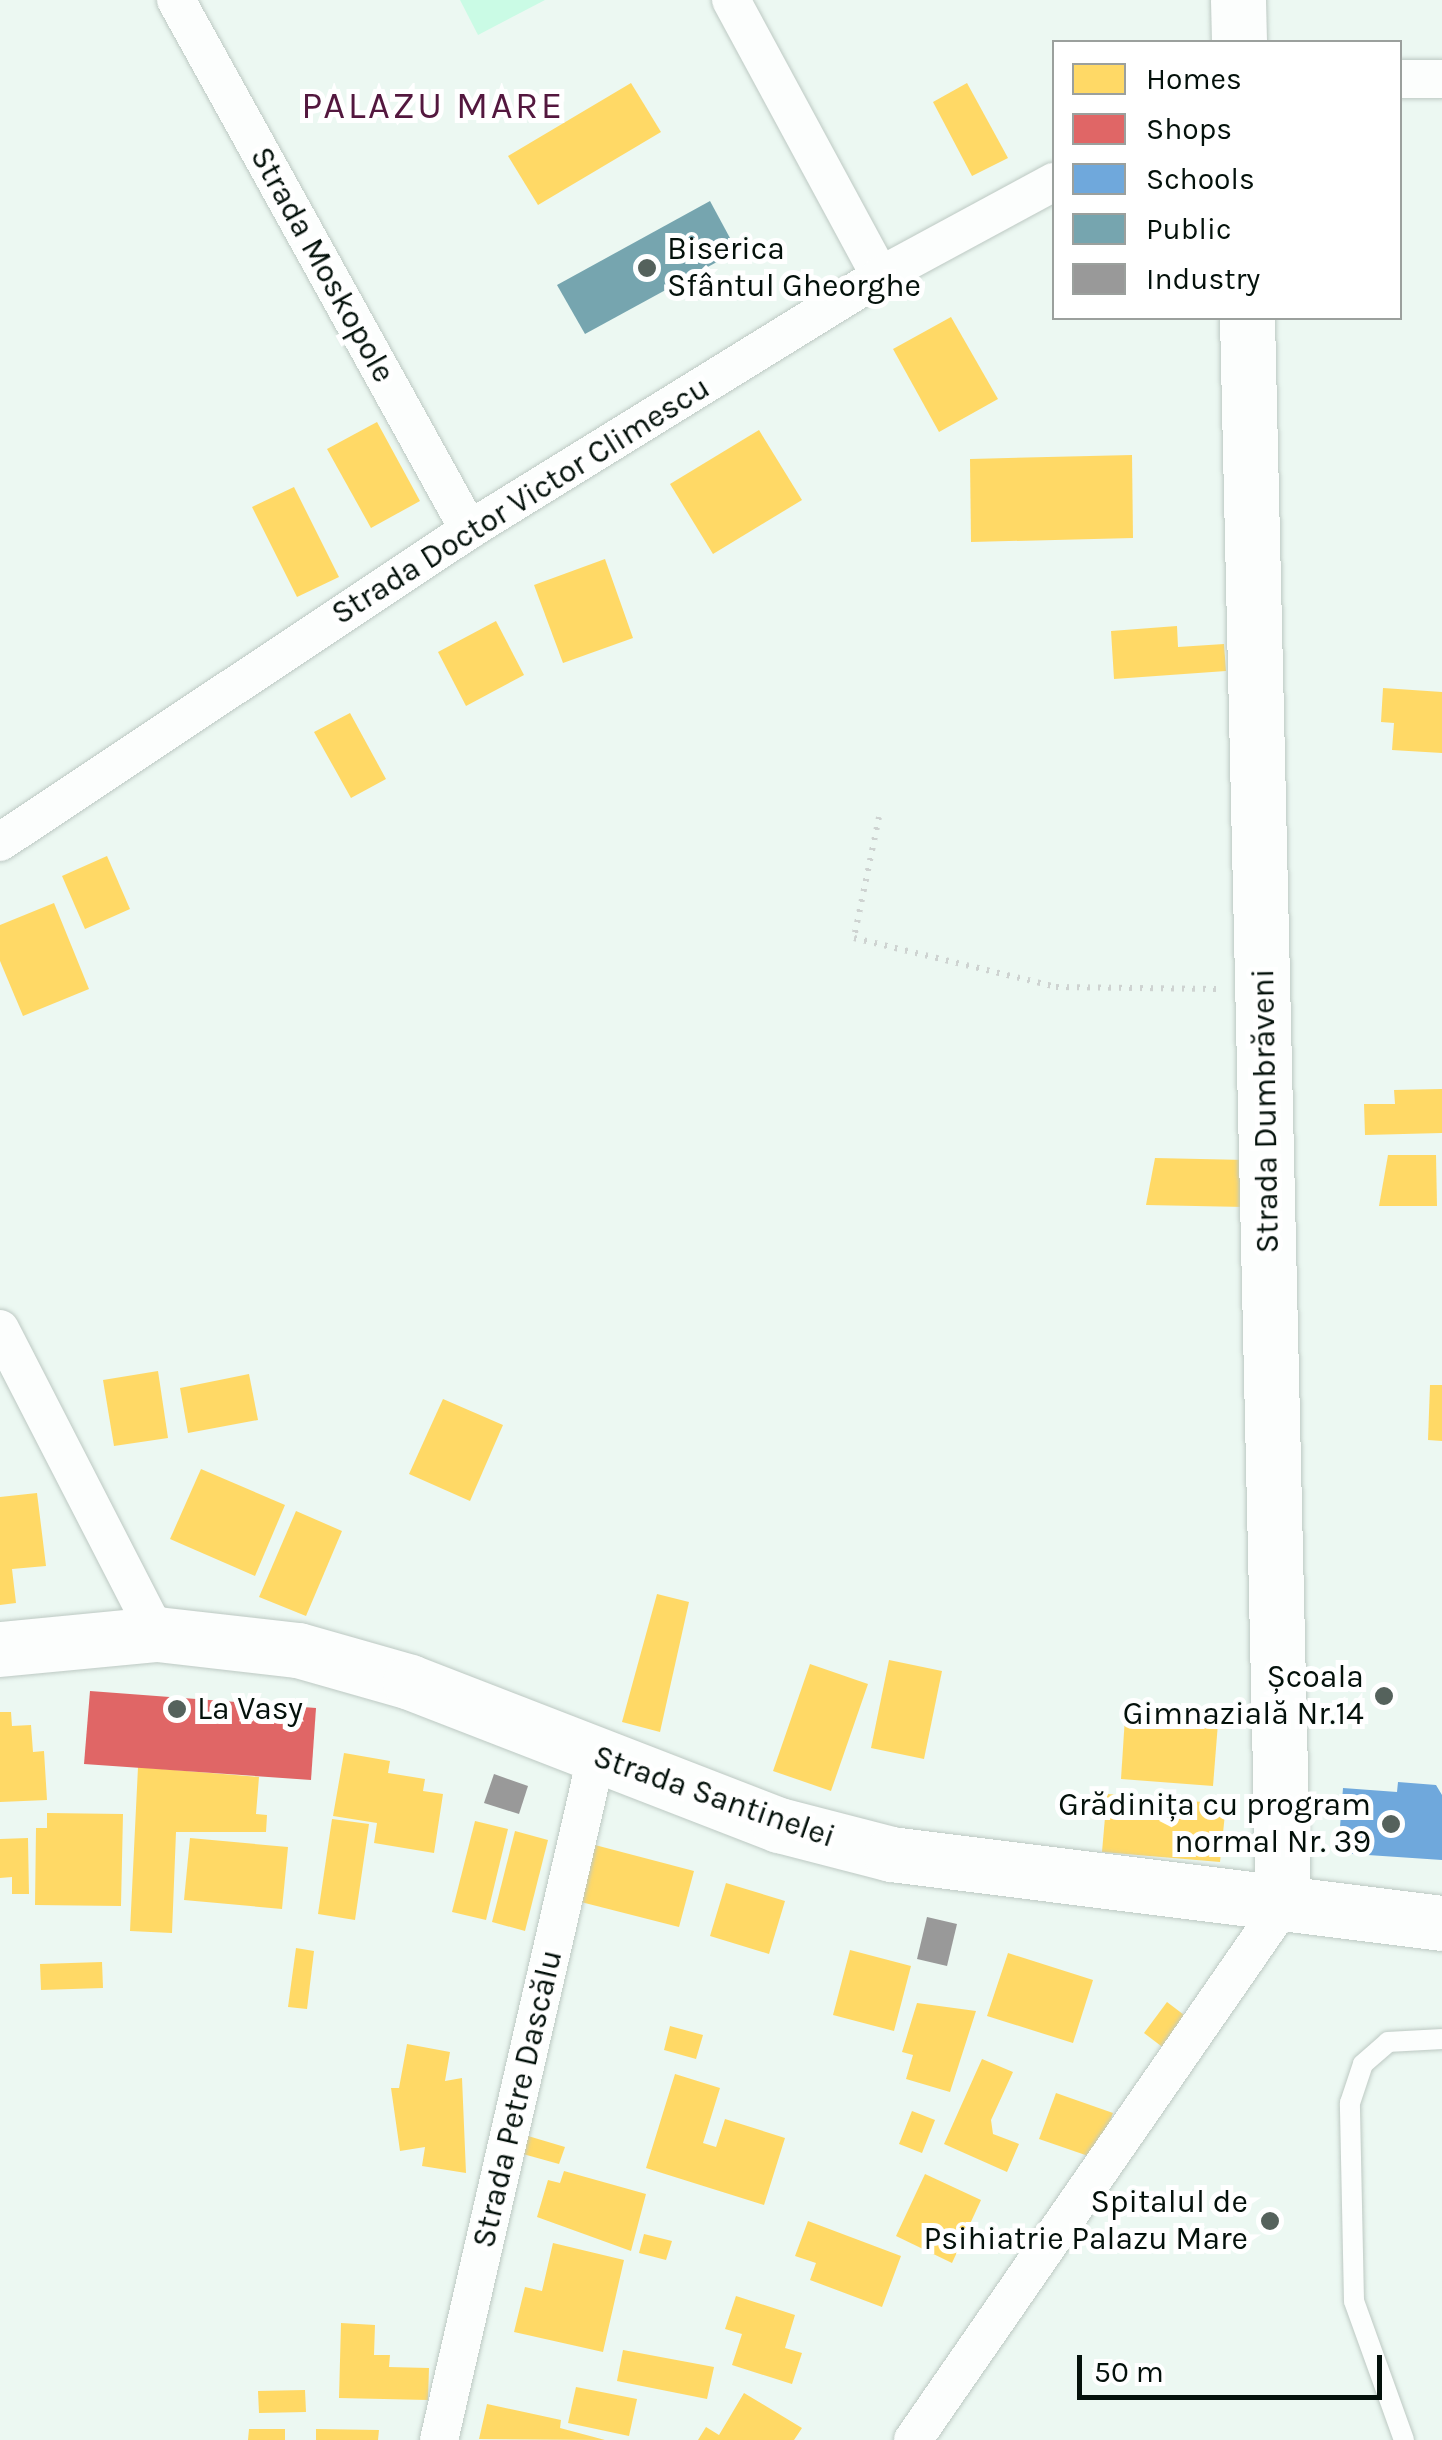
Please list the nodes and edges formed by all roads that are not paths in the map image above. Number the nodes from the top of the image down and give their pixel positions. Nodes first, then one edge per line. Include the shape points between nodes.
1 (176, 0) edge
2 (731, 0) edge
3 (1238, 0) edge
4 (1239, 40) edge
5 (1442, 79) edge
6 (1402, 80) edge
7 (1052, 183) edge
8 (880, 276) junction
9 (1247, 320) edge
10 (469, 530) junction
11 (0, 842) edge
12 (0, 1329) edge
13 (156, 1634) junction
14 (0, 1650) edge
15 (596, 1758) junction
16 (1283, 1905) junction
17 (1442, 1923) edge
18 (1442, 2039) edge
19 (440, 2440) edge
20 (913, 2440) edge
21 (1404, 2440) edge

1 - 10 street, Strada Moskopole
2 - 8 street
3 - 4 street
5 - 6 street
7 - 8 street, Strada Doctor Victor Climescu
8 - 10 street, Strada Doctor Victor Climescu
9 - 16 street, Strada Dumbrăveni
10 - 11 street, Strada Doctor Victor Climescu
12 - 13 street
13 - 14 street, Strada Santinelei
13 - 15 street, Strada Santinelei via 298,1650 410,1682
15 - 16 street, Strada Santinelei via 891,1854
15 - 19 street, Strada Petre Dascălu
16 - 17 street, Strada Santinelei
16 - 20 street
18 - 21 lane via 1388,2042 1363,2064 1350,2104 1354,2301

